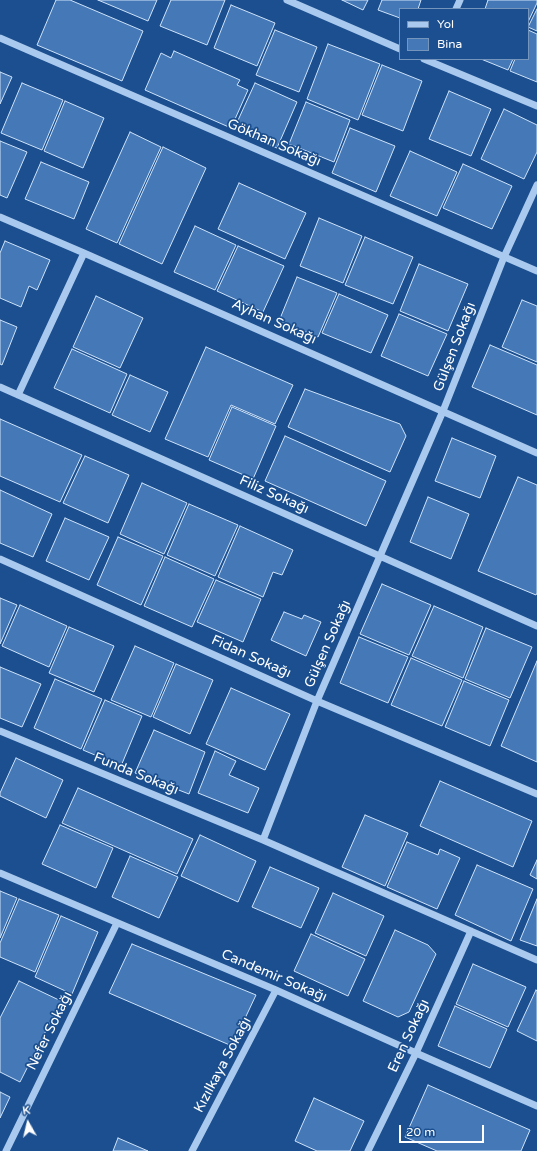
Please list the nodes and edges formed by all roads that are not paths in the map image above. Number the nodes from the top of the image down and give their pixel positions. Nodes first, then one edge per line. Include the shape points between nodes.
1 (286, 0) edge
2 (0, 38) edge
3 (399, 49) edge
4 (434, 61) edge
5 (537, 106) edge
6 (537, 185) edge
7 (0, 217) edge
8 (84, 252) junction
9 (504, 257) junction
10 (537, 271) edge
11 (0, 387) edge
12 (18, 395) junction
13 (443, 411) junction
14 (537, 453) edge
15 (380, 556) junction
16 (0, 559) edge
17 (537, 626) edge
18 (317, 701) junction
19 (0, 731) edge
20 (537, 794) edge
21 (263, 840) junction
22 (0, 873) edge
23 (117, 923) junction
24 (471, 931) junction
25 (537, 960) edge
26 (276, 990) junction
27 (416, 1053) junction
28 (537, 1106) edge
29 (6, 1151) edge
30 (192, 1151) edge
31 (368, 1151) edge

1 - 3 street
2 - 9 street, Gökhan Sokağı
4 - 5 street
6 - 9 street, Gülşen Sokağı
7 - 8 street, Ayhan Sokağı
8 - 12 street
8 - 13 street, Ayhan Sokağı
9 - 10 street, Gökhan Sokağı
9 - 13 street, Gülşen Sokağı
11 - 12 street, Filiz Sokağı
12 - 15 street, Filiz Sokağı
13 - 14 street, Ayhan Sokağı
13 - 15 street, Gülşen Sokağı
15 - 17 street, Filiz Sokağı
15 - 18 street, Gülşen Sokağı
16 - 18 street, Fidan Sokağı
18 - 20 street, Fidan Sokağı
18 - 21 street, Gülşen Sokağı
19 - 21 street, Funda Sokağı
21 - 24 street
22 - 23 street, Candemir Sokağı
23 - 26 street, Candemir Sokağı
23 - 29 street, Nefer Sokağı
24 - 25 street
24 - 27 street, Eren Sokağı
26 - 27 street, Candemir Sokağı
26 - 30 street, Kızılkaya Sokağı
27 - 28 street, Candemir Sokağı
27 - 31 street, Eren Sokağı

